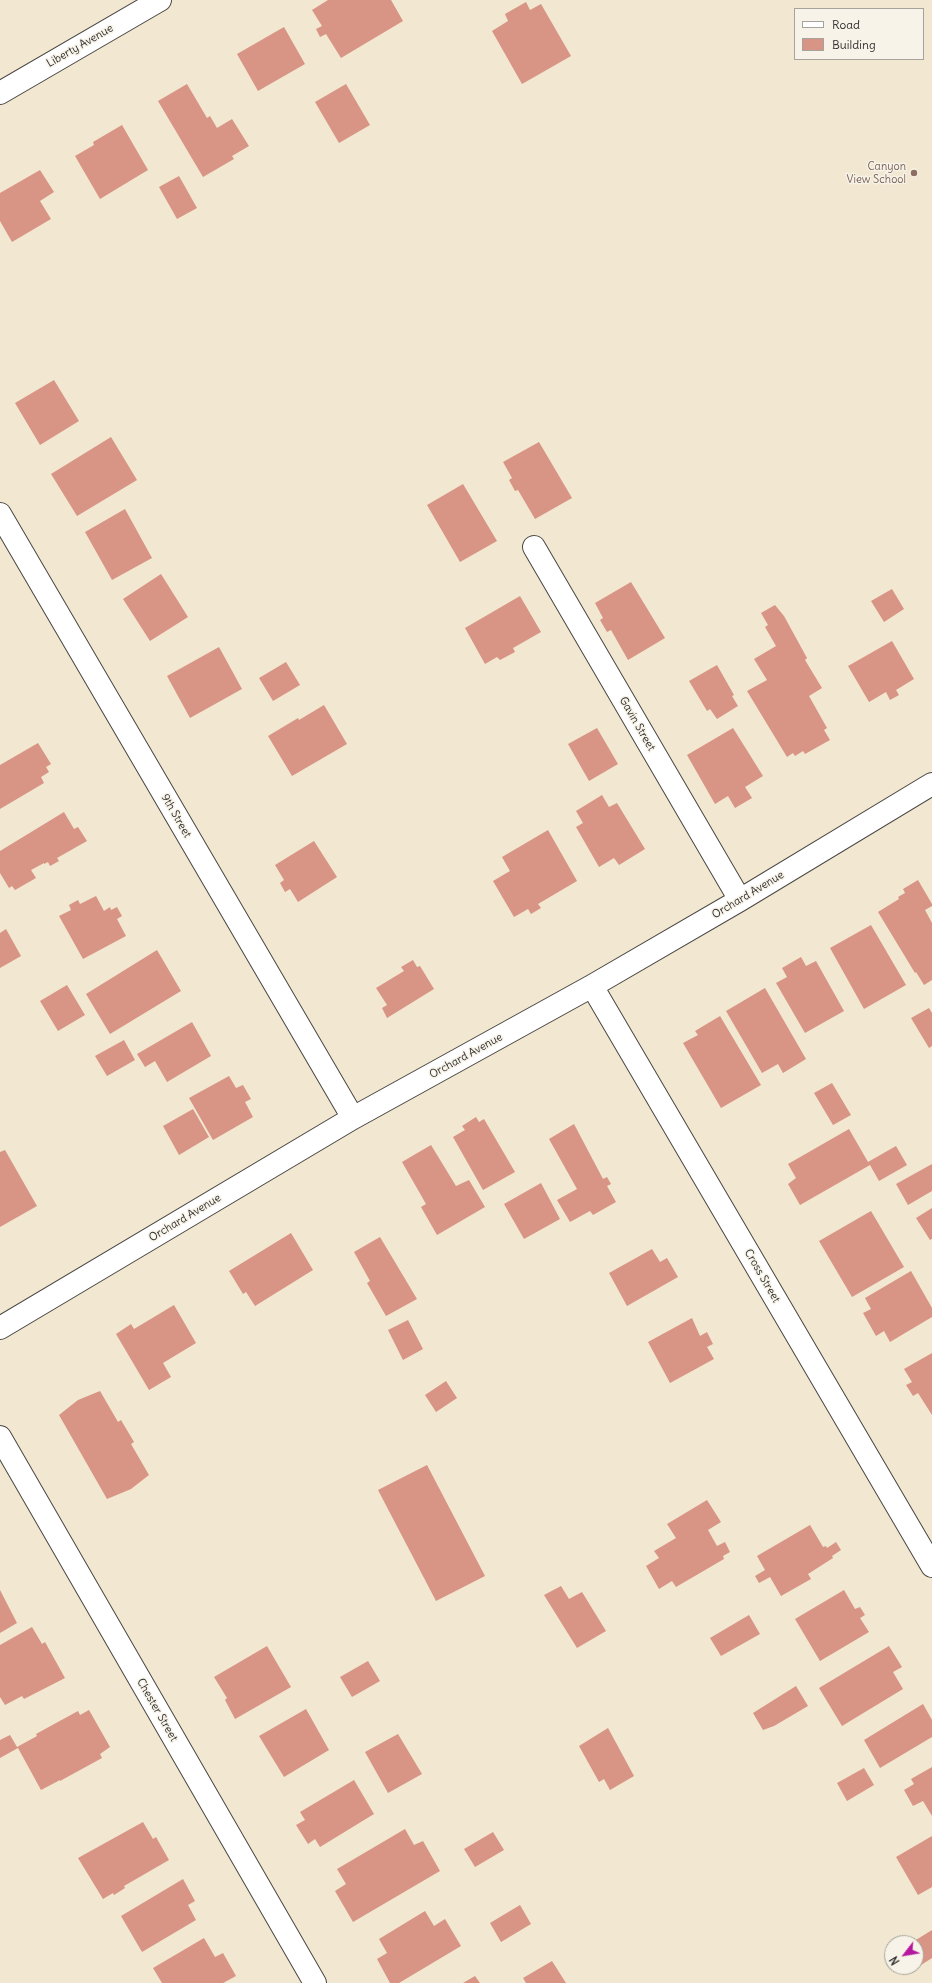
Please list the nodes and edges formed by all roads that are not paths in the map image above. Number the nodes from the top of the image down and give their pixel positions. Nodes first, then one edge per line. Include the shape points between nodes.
1 (160, 0) edge
2 (0, 93) edge
3 (0, 514) edge
4 (534, 547) dead end
5 (932, 784) edge
6 (740, 900) junction
7 (592, 986) junction
8 (353, 1118) junction
9 (0, 1328) edge
10 (0, 1437) edge
11 (932, 1566) edge
12 (315, 1983) edge

1 - 2 street, Liberty Avenue
3 - 8 street, 9th Street
4 - 6 street, Gavin Street
5 - 6 street, Orchard Avenue
6 - 7 street, Orchard Avenue
7 - 8 street, Orchard Avenue
7 - 11 street, Cross Street
8 - 9 street, Orchard Avenue
10 - 12 street, Chester Street

